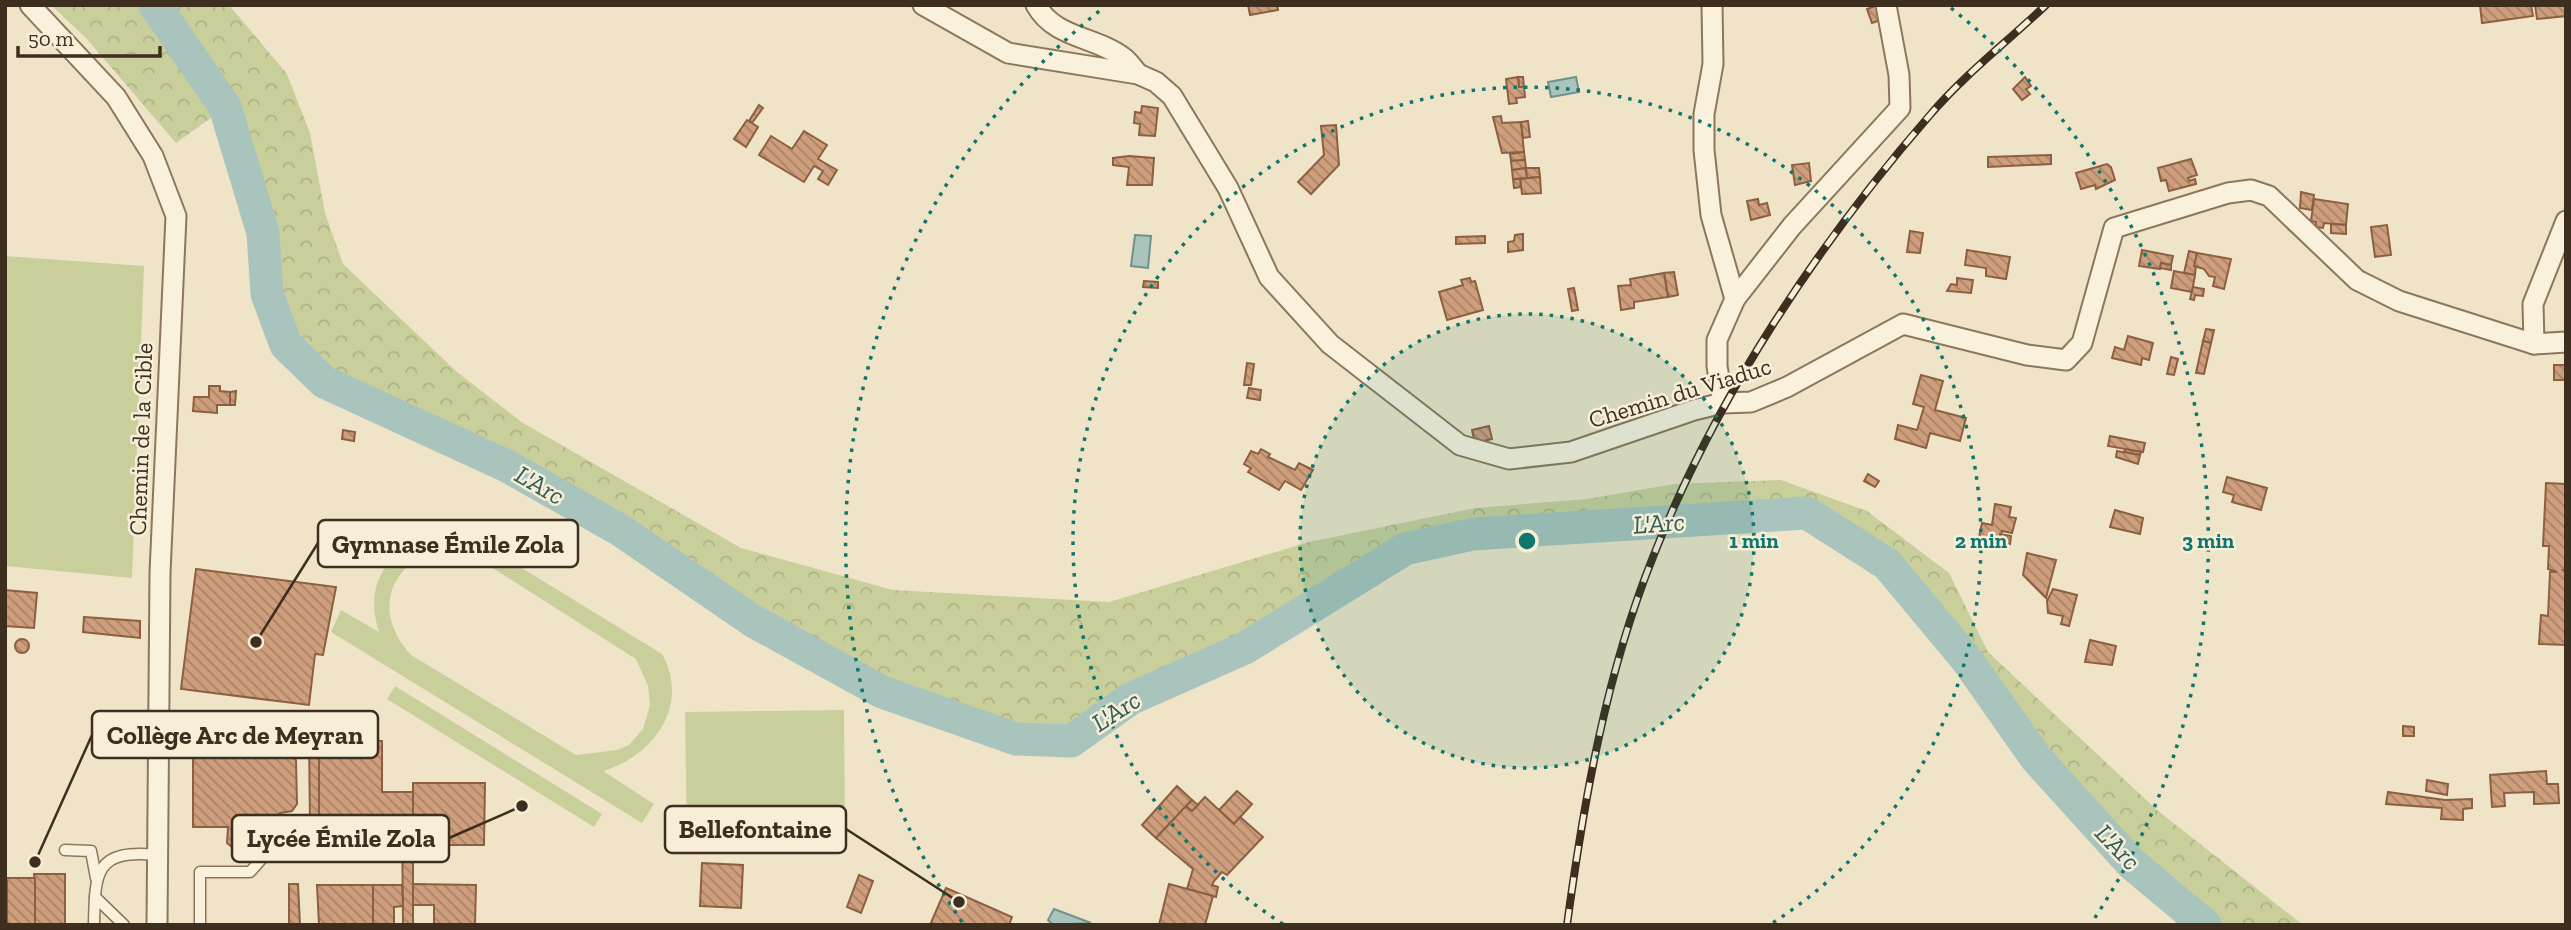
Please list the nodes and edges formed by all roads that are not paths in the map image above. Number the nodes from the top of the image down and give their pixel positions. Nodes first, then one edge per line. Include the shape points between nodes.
1 (30, 5) edge
2 (923, 5) edge
3 (1036, 5) edge
4 (1712, 5) edge
5 (1886, 5) edge
6 (1138, 75) junction
7 (2566, 221) edge
8 (1735, 299) junction
9 (2566, 342) edge
10 (2534, 344) junction
11 (1723, 403) junction
12 (279, 849) dead end
13 (65, 850) dead end
14 (157, 855) junction
15 (96, 878) junction
16 (95, 897) junction
17 (94, 921) edge
18 (103, 925) edge
19 (124, 925) edge
20 (157, 925) edge
21 (200, 925) edge

1 - 14 street, Chemin de la Cible via 116,97 153,156 176,216 160,573
2 - 6 street, Chemin du Viaduc via 1008,52
3 - 6 street via 1043,18 1065,32 1124,57
4 - 8 street via 1713,64 1704,114 1704,150 1711,215
5 - 8 street via 1900,108 1792,226
6 - 11 street, Chemin du Viaduc via 1156,82 1172,96 1228,188 1269,277 1330,344 1460,445 1509,459 1570,452
7 - 10 street via 2533,304
8 - 11 street via 1717,340
9 - 10 street, Chemin du Viaduc
10 - 11 street, Chemin du Viaduc via 2399,301 2357,280 2269,196 2251,190 2113,228 2081,343 2066,360 2027,355 1903,324 1787,387 1751,402
12 - 21 lane via 266,854 250,872 200,872
13 - 15 lane via 90,851
14 - 15 lane via 117,857 104,864
14 - 20 street, Chemin de la Cible
15 - 16 lane
16 - 17 lane
16 - 19 lane
17 - 18 lane

